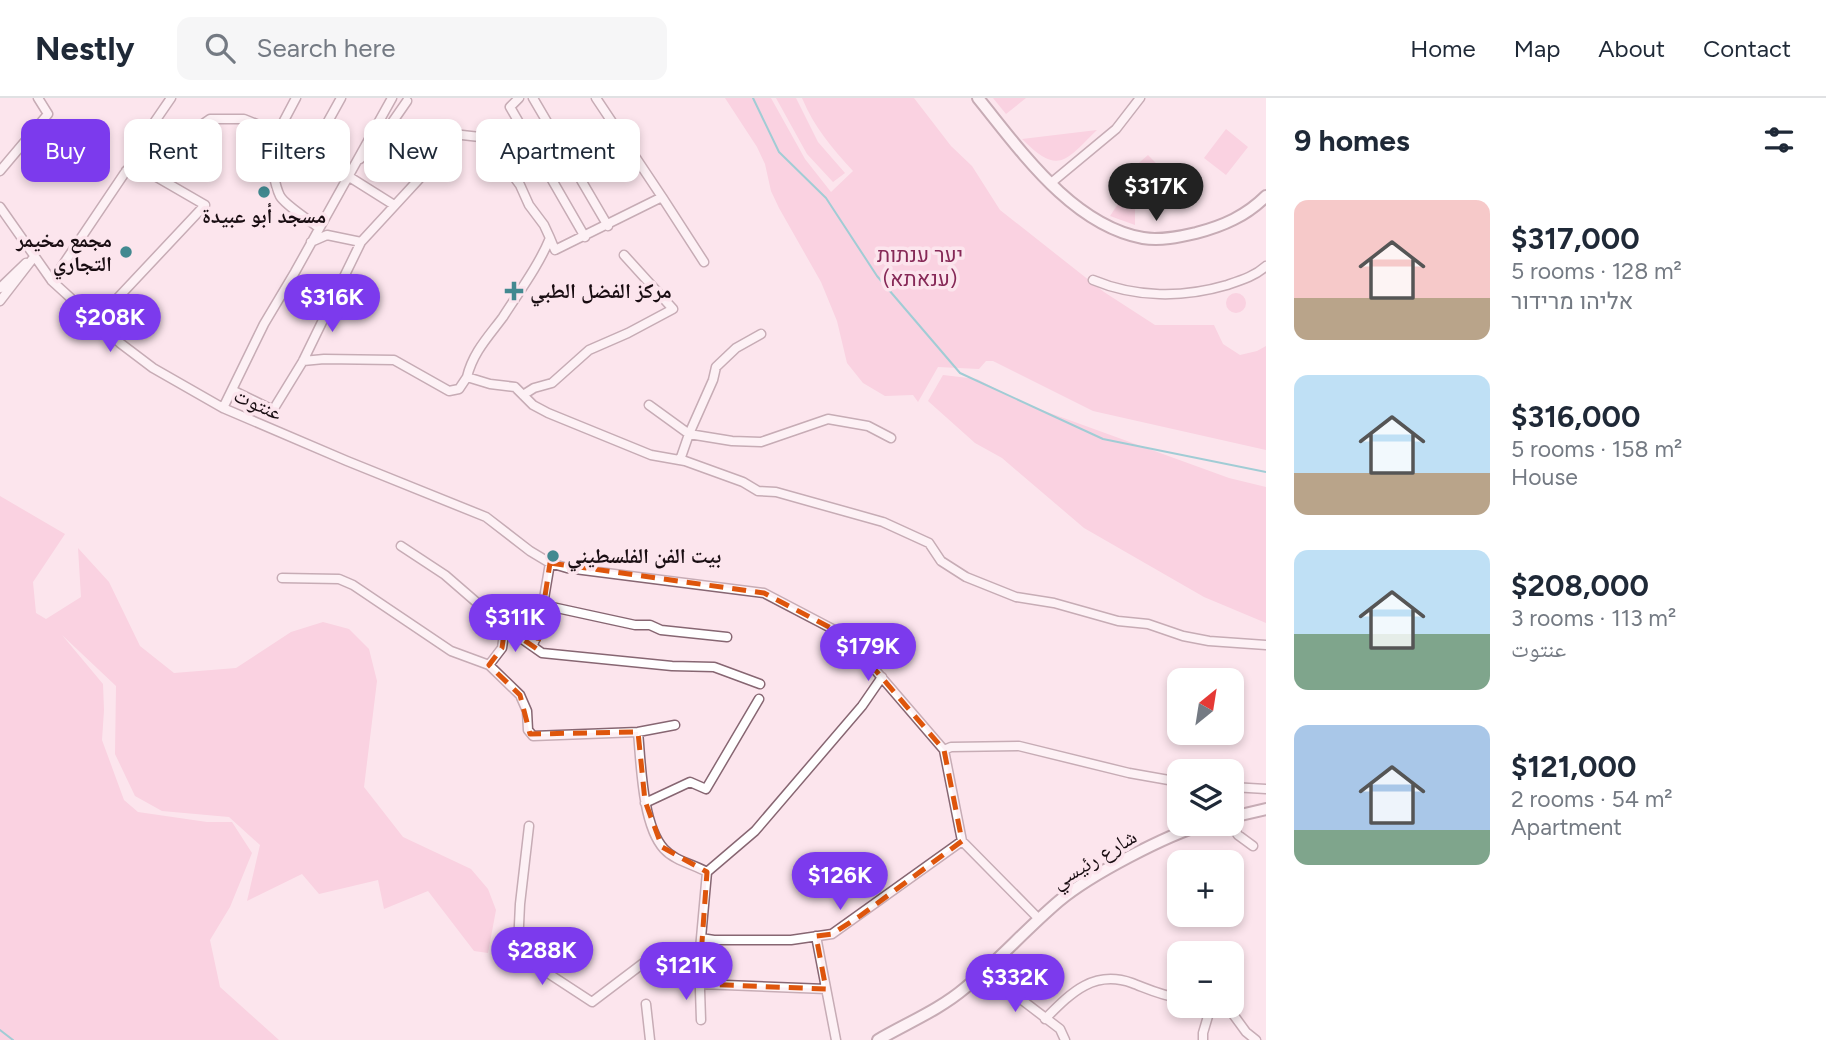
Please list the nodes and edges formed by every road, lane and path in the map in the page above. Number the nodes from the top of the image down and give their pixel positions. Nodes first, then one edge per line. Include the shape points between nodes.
1 (38, 98) edge
2 (171, 98) edge
3 (296, 98) edge
4 (341, 98) edge
5 (392, 98) edge
6 (519, 98) edge
7 (533, 98) edge
8 (596, 98) edge
9 (978, 98) edge
10 (1140, 98) edge
11 (407, 101) dead end
12 (157, 119) edge
13 (281, 119) edge
14 (329, 119) edge
15 (350, 170) edge
16 (0, 171) edge
17 (350, 171) edge
18 (350, 173) edge
19 (124, 176) edge
20 (165, 182) edge
21 (276, 182) edge
22 (344, 182) edge
23 (1051, 183) junction
24 (1266, 196) edge
25 (662, 197) junction
26 (394, 205) junction
27 (0, 207) edge
28 (608, 226) junction
29 (319, 228) junction
30 (585, 237) junction
31 (550, 238) junction
32 (312, 242) junction
33 (361, 242) junction
34 (624, 255) dead end
35 (34, 257) junction
36 (704, 262) dead end
37 (1266, 265) edge
38 (1093, 280) dead end
39 (52, 281) junction
40 (0, 288) edge
41 (0, 301) edge
42 (97, 320) junction
43 (761, 334) dead end
44 (303, 361) junction
45 (467, 377) junction
46 (232, 390) junction
47 (523, 395) junction
48 (649, 405) dead end
49 (223, 408) junction
50 (690, 434) junction
51 (891, 438) dead end
52 (680, 460) junction
53 (401, 546) dead end
54 (550, 564) junction
55 (282, 578) dead end
56 (543, 605) junction
57 (505, 626) junction
58 (727, 637) dead end
59 (1266, 645) edge
60 (532, 646) junction
61 (489, 665) junction
62 (882, 677) junction
63 (761, 684) dead end
64 (759, 699) dead end
65 (675, 725) dead end
66 (638, 732) junction
67 (944, 750) junction
68 (1167, 780) edge
69 (1244, 788) edge
70 (1266, 789) edge
71 (645, 803) junction
72 (1266, 809) edge
73 (1244, 814) edge
74 (529, 826) dead end
75 (1175, 836) edge
76 (1239, 836) edge
77 (962, 841) junction
78 (1252, 846) dead end
79 (707, 872) junction
80 (1039, 919) junction
81 (816, 936) junction
82 (701, 938) junction
83 (699, 960) junction
84 (984, 971) junction
85 (699, 984) junction
86 (826, 989) junction
87 (1167, 997) edge
88 (646, 1004) dead end
89 (1207, 1018) edge
90 (1235, 1018) edge
91 (1045, 1019) junction
92 (701, 1020) dead end
93 (650, 1040) edge
94 (836, 1040) edge
95 (878, 1040) edge
96 (1065, 1040) edge
97 (1203, 1040) edge
98 (1256, 1040) edge

1 - 16 street via 48,114
2 - 12 street
3 - 13 street
4 - 14 street
5 - 15 street
6 - 30 street via 510,107
7 - 28 street
8 - 25 street
9 - 23 street
10 - 23 street via 1116,129
11 - 17 street
18 - 26 street
19 - 39 street
20 - 42 street via 205,205
21 - 29 street via 281,197
22 - 29 street
23 - 24 street via 1097,220 1155,239 1228,222
25 - 28 street
25 - 36 street
26 - 31 street via 432,165 453,134 480,136 511,172
26 - 33 street
27 - 35 street, عنتوت
28 - 30 street
29 - 32 street
30 - 31 street via 555,250
31 - 45 street via 483,341
32 - 33 street via 327,235
32 - 46 street
33 - 44 street
34 - 47 street via 673,309 589,350 552,383
35 - 39 street, عنتوت
35 - 40 street
35 - 41 street
37 - 38 street via 1246,279 1186,293 1131,292
39 - 42 street, عنتوت
42 - 49 street, عنتوت via 153,368
43 - 50 street via 716,367
44 - 45 street via 394,360 449,391 459,389
44 - 46 street via 273,410
45 - 47 street via 515,387
46 - 49 street
47 - 52 street via 571,424 651,456
48 - 50 street
49 - 54 street, عنتوت via 486,517
50 - 51 street via 761,442 828,419 868,426
50 - 52 street
52 - 59 street via 758,491 856,512 895,527 929,543 941,561 966,577 1016,597 1183,636
53 - 57 street via 445,575
54 - 56 street
54 - 62 street via 764,593 846,636
55 - 61 street via 339,579 451,651
56 - 58 street via 661,630
56 - 60 street
57 - 60 street
57 - 61 street via 502,649
60 - 63 street via 549,655 714,667
61 - 66 street via 520,695 533,736
62 - 67 street
62 - 79 street via 755,831
64 - 71 street via 706,789 690,782
65 - 66 street
66 - 71 street
67 - 68 street via 1019,746
67 - 77 street
69 - 70 street
71 - 79 street via 662,847
72 - 73 street
74 - 83 street via 518,946 540,968 592,1002 654,956
75 - 80 street, شارع رئيسي via 1091,880
76 - 78 street
77 - 80 street
77 - 81 street via 860,916 832,934
79 - 82 street
80 - 84 street, شارع رئيسي
81 - 82 street via 791,940
81 - 86 street
82 - 83 street
83 - 85 street
84 - 91 street
84 - 95 street, شارع رئيسي via 947,1002
85 - 86 street
85 - 92 street
86 - 94 street
87 - 91 street via 1107,979 1072,992
88 - 93 street
89 - 97 street
90 - 98 street
91 - 96 street

